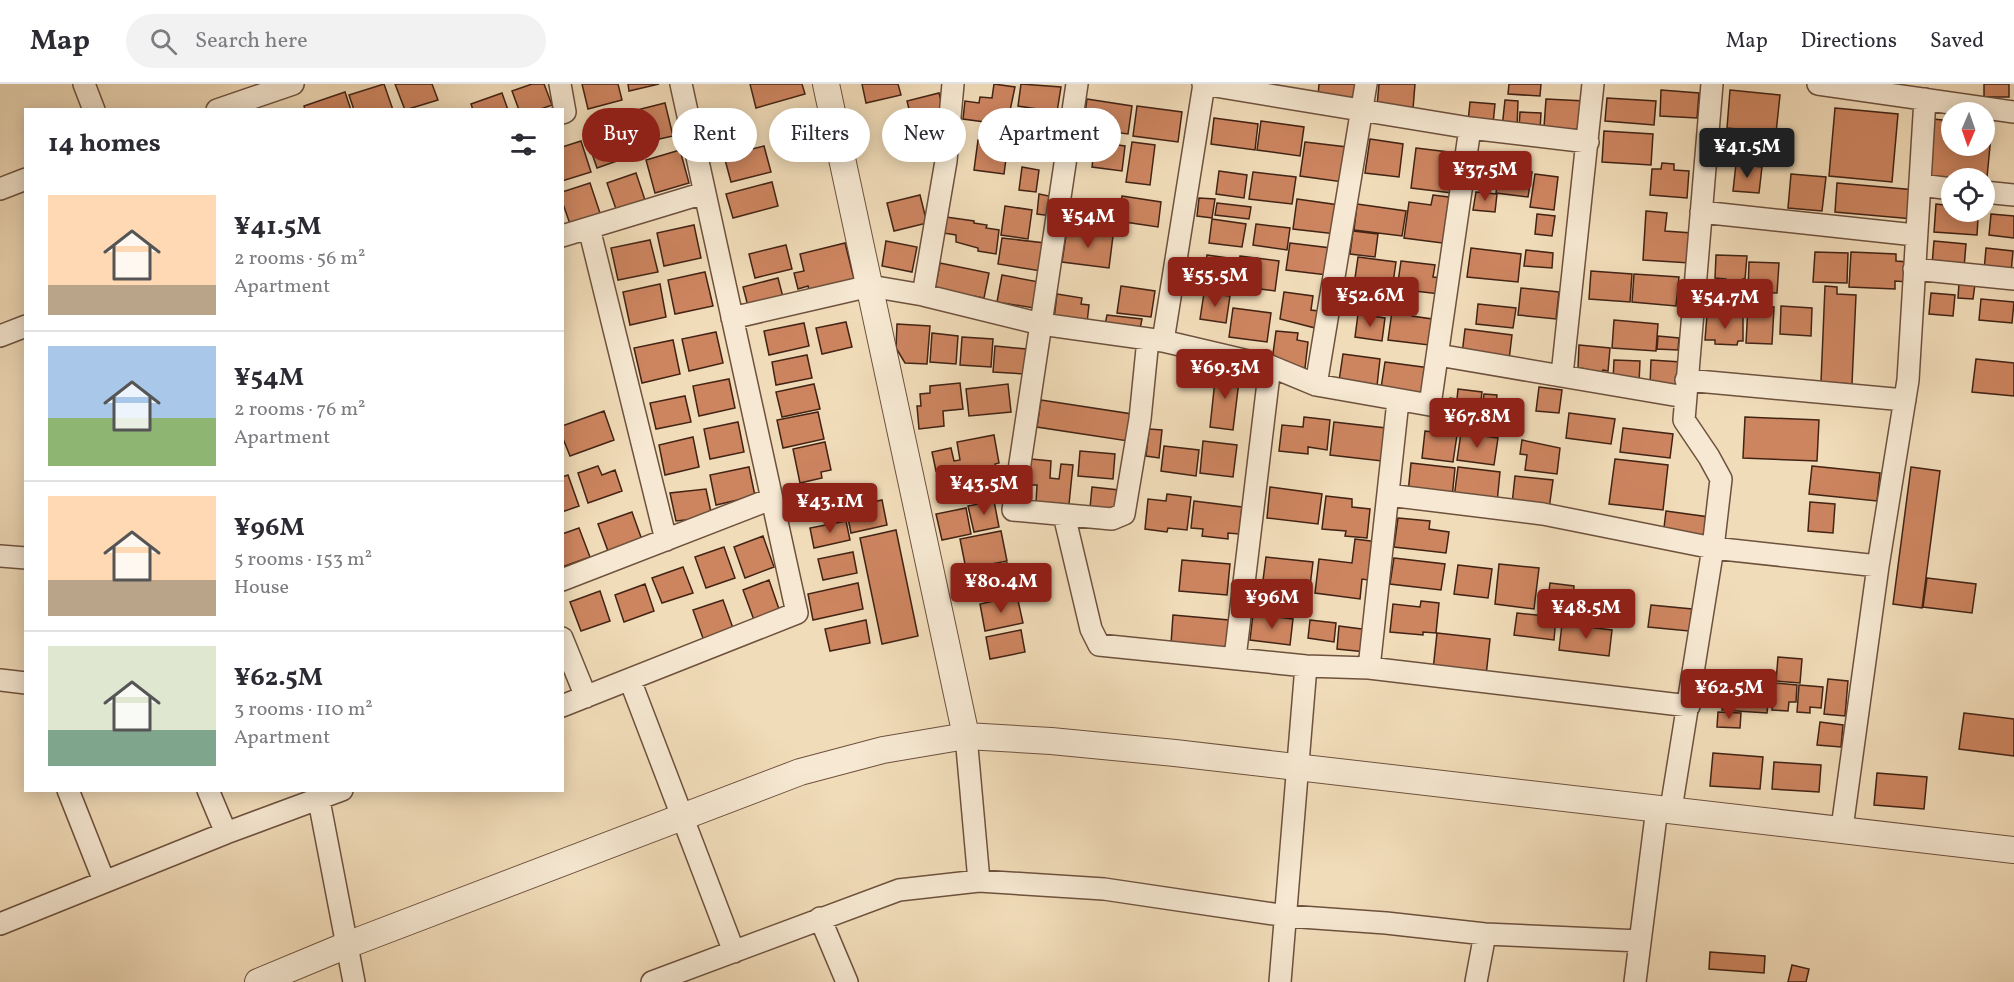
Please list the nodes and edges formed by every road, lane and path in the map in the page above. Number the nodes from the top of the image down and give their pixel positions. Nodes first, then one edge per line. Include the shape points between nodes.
1 (84, 84) edge
2 (292, 84) edge
3 (560, 84) edge
4 (681, 84) edge
5 (826, 84) edge
6 (953, 84) edge
7 (1077, 84) edge
8 (1204, 84) edge
9 (1366, 84) edge
10 (1593, 84) edge
11 (1712, 84) edge
12 (1818, 84) edge
13 (1925, 99) junction
14 (231, 107) edge
15 (93, 108) edge
16 (1362, 108) junction
17 (564, 112) edge
18 (2014, 112) edge
19 (1470, 128) junction
20 (1588, 142) junction
21 (24, 180) edge
22 (1920, 185) junction
23 (1941, 188) edge
24 (0, 189) edge
25 (704, 193) junction
26 (1995, 193) edge
27 (2014, 195) edge
28 (1701, 212) junction
29 (589, 228) junction
30 (564, 235) edge
31 (1915, 235) junction
32 (1914, 268) junction
33 (2014, 279) edge
34 (870, 286) junction
35 (923, 295) junction
36 (732, 318) junction
37 (1041, 324) junction
38 (24, 327) edge
39 (0, 336) edge
40 (1155, 340) junction
41 (1438, 355) junction
42 (1270, 366) junction
43 (1562, 375) junction
44 (1316, 385) junction
45 (1686, 388) junction
46 (1905, 400) junction
47 (1398, 401) junction
48 (1388, 495) junction
49 (771, 499) junction
50 (1064, 515) junction
51 (666, 540) junction
52 (1713, 548) junction
53 (0, 556) edge
54 (24, 558) edge
55 (1878, 566) junction
56 (564, 579) edge
57 (564, 643) edge
58 (1235, 658) junction
59 (1306, 666) junction
60 (1369, 668) junction
61 (0, 680) edge
62 (630, 680) junction
63 (24, 684) edge
64 (586, 697) junction
65 (564, 705) edge
66 (1689, 706) junction
67 (966, 736) junction
68 (1298, 768) junction
69 (69, 792) edge
70 (209, 792) edge
71 (318, 795) edge
72 (1664, 809) junction
73 (684, 818) junction
74 (1842, 828) junction
75 (226, 833) junction
76 (2014, 850) edge
77 (104, 881) junction
78 (979, 882) junction
79 (1287, 916) junction
80 (820, 918) junction
81 (0, 924) edge
82 (1485, 934) junction
83 (1640, 941) junction
84 (347, 945) junction
85 (734, 952) junction
86 (258, 982) edge
87 (354, 982) edge
88 (652, 982) edge
89 (847, 982) edge
90 (1280, 982) edge
91 (1476, 982) edge
92 (1635, 982) edge

1 - 15 street
2 - 14 street
3 - 17 street
4 - 25 street
5 - 34 street
6 - 35 street via 946,161
7 - 37 street
8 - 16 street
8 - 40 street
9 - 16 street
10 - 20 street
11 - 28 street
12 - 13 street
13 - 18 street
13 - 22 street
16 - 19 street
16 - 44 street
19 - 20 street
19 - 41 street
20 - 43 street
21 - 24 street
22 - 23 street
22 - 31 street
25 - 29 street
25 - 36 street
26 - 27 street
28 - 31 street
28 - 45 street
29 - 30 street
29 - 51 street
31 - 32 street
32 - 33 street
32 - 46 street
34 - 35 street
34 - 36 street
34 - 67 street
35 - 37 street
36 - 49 street
37 - 40 street
37 - 50 street via 1013,510
38 - 39 street
40 - 42 street
40 - 50 street via 1124,514 1112,519
41 - 43 street
41 - 47 street via 1430,405
42 - 44 street
42 - 58 street
43 - 45 street
44 - 47 street
45 - 46 street
45 - 52 street via 1684,420 1720,479
46 - 55 street
47 - 48 street
48 - 52 street via 1542,514
48 - 60 street
49 - 51 street
49 - 62 street via 797,613
50 - 58 street via 1091,629 1099,645
51 - 56 street
52 - 55 street
52 - 66 street
53 - 54 street
55 - 74 street
57 - 64 street
58 - 59 street
59 - 60 street
59 - 68 street
60 - 66 street
61 - 63 street
62 - 64 street
62 - 73 street
64 - 65 street
66 - 72 street
67 - 68 street via 1051,741
67 - 73 street via 883,750 800,772
67 - 78 street
68 - 72 street
68 - 79 street
69 - 77 street
70 - 75 street
71 - 75 street
71 - 84 street
72 - 74 street
72 - 83 street
73 - 84 street
73 - 85 street
74 - 76 street
75 - 77 street
77 - 81 street
78 - 79 street via 1104,889
78 - 80 street via 899,890
79 - 82 street
79 - 90 street
80 - 85 street
80 - 89 street
82 - 83 street
82 - 91 street
83 - 92 street
84 - 86 street
84 - 87 street
85 - 88 street

